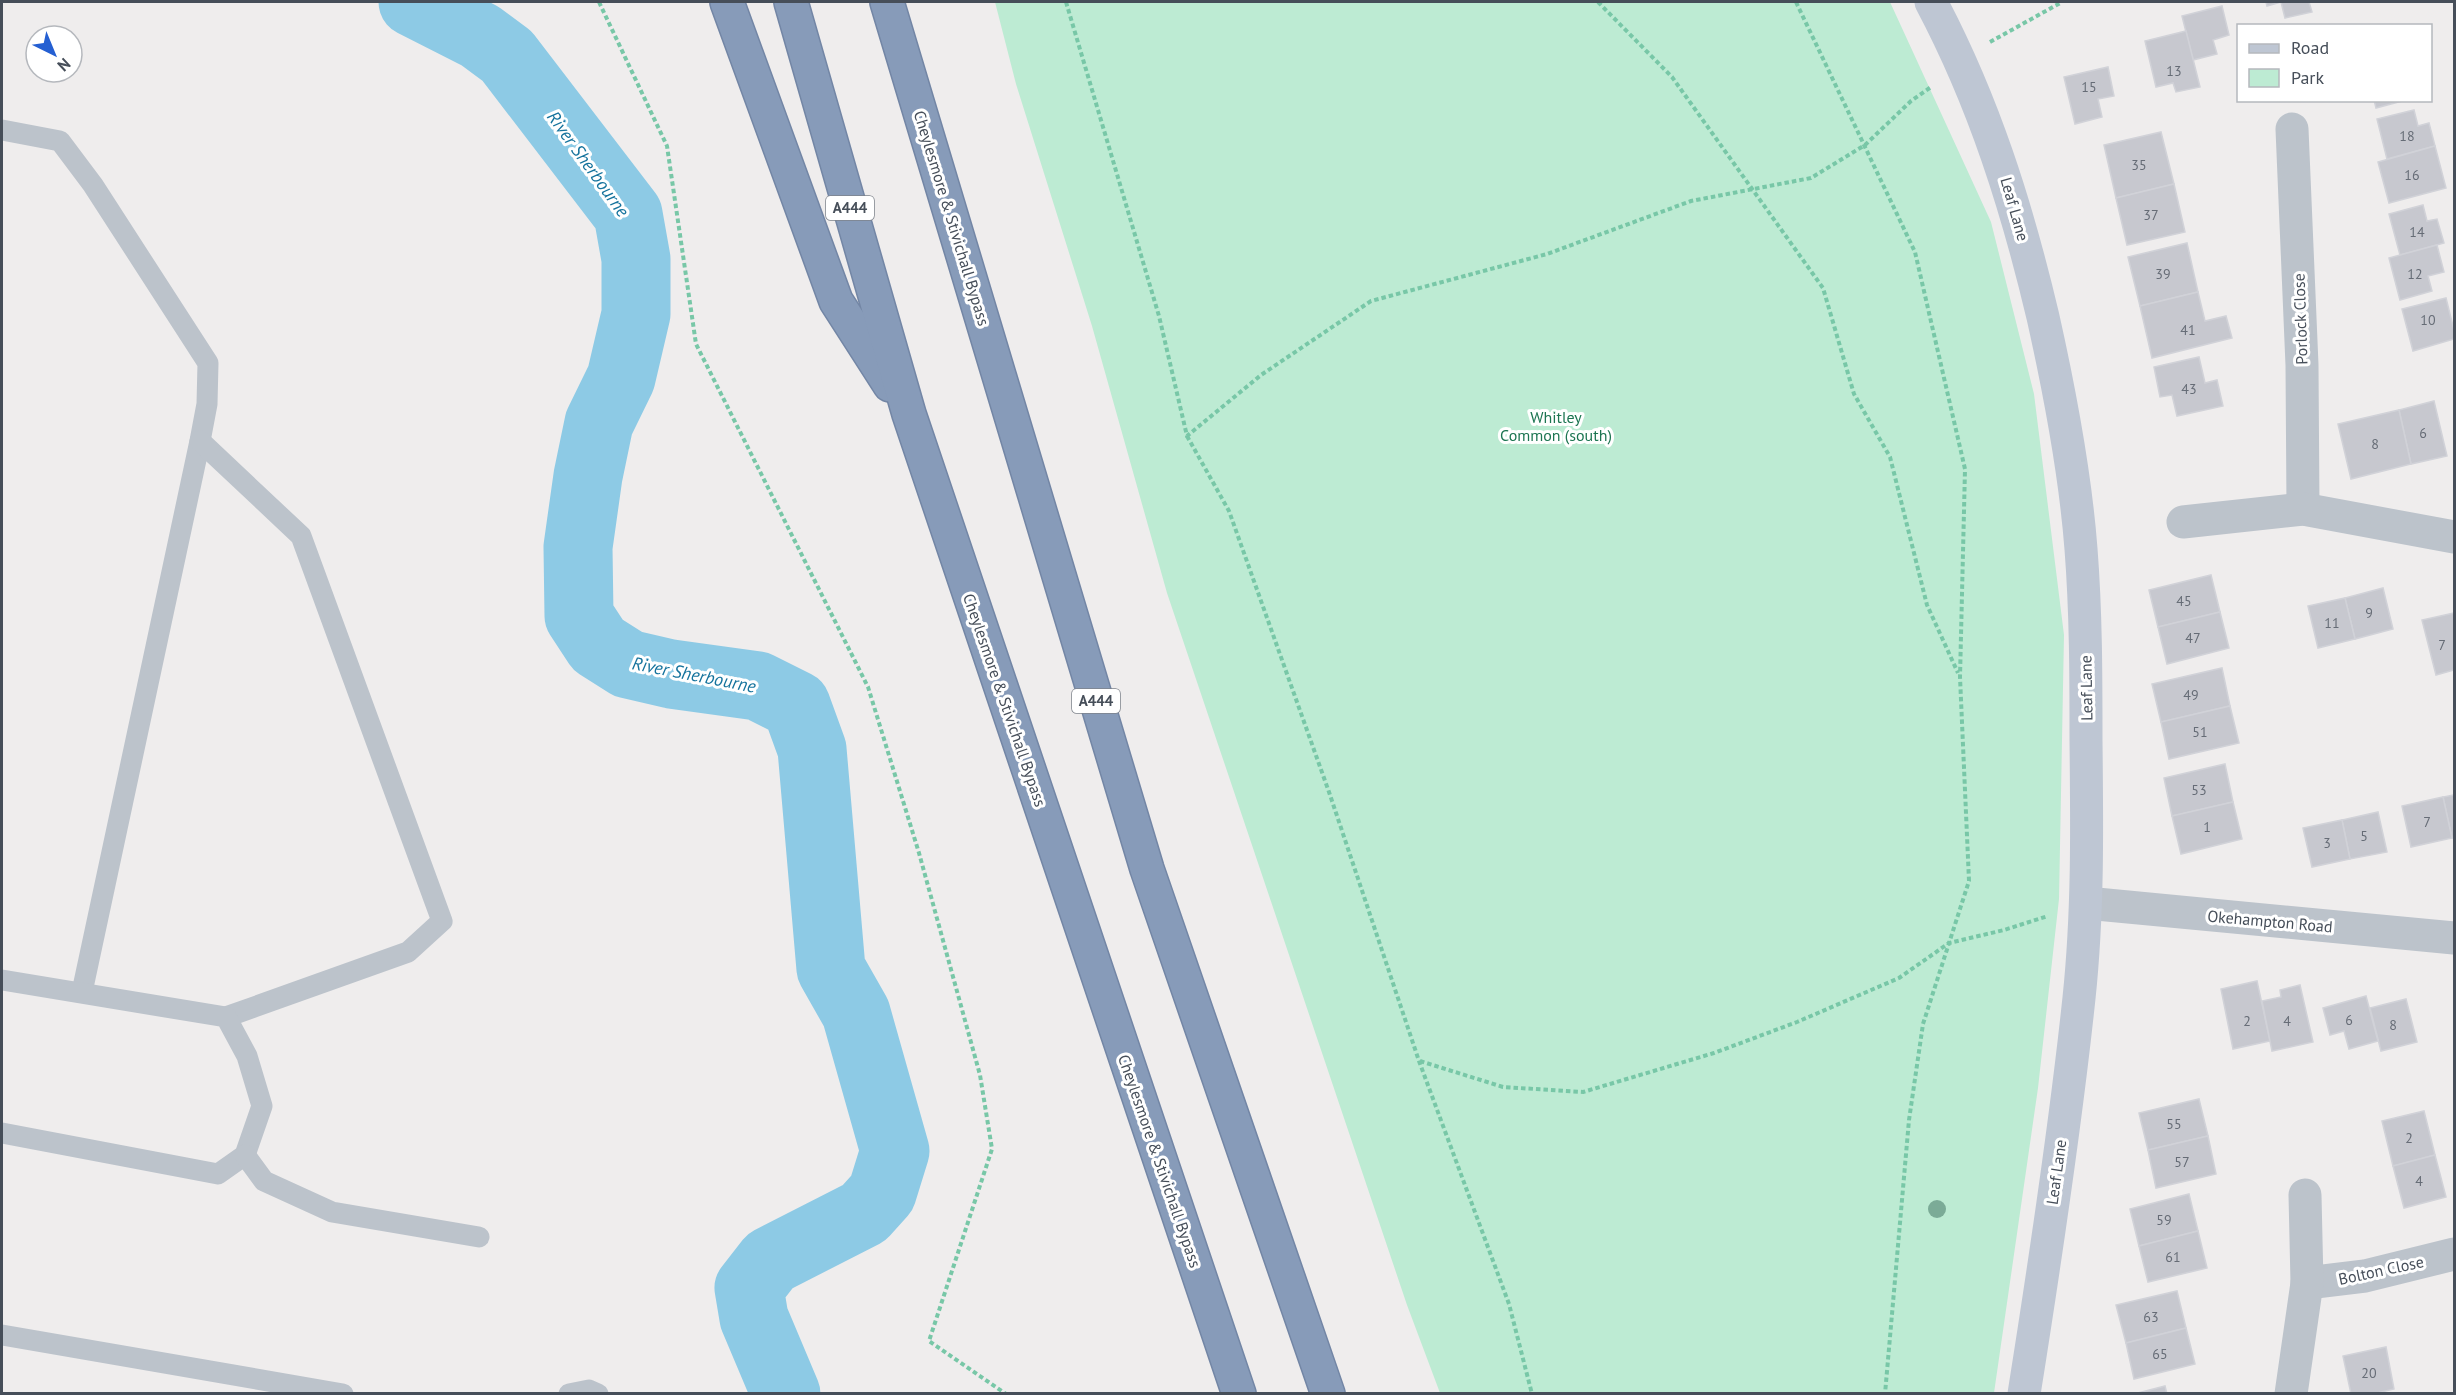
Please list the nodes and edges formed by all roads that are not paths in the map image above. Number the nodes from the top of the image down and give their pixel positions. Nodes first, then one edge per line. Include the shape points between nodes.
1 (727, 2) edge
2 (791, 2) edge
3 (887, 2) edge
4 (1931, 2) edge
5 (2292, 129) dead end
6 (2, 130) edge
7 (909, 414) junction
8 (200, 441) junction
9 (2303, 509) junction
10 (2183, 522) dead end
11 (2454, 537) edge
12 (2086, 903) junction
13 (2454, 938) edge
14 (2, 980) edge
15 (82, 992) junction
16 (226, 1017) junction
17 (2, 1133) edge
18 (245, 1155) junction
19 (2305, 1195) dead end
20 (479, 1237) dead end
21 (2454, 1254) edge
22 (2307, 1283) junction
23 (2, 1335) edge
24 (343, 1394) edge
25 (569, 1394) edge
26 (598, 1394) edge
27 (1239, 1394) edge
28 (1328, 1394) edge
29 (2024, 1394) edge
30 (2291, 1394) edge

1 - 7 highway via 836,301
2 - 7 highway, Cheylesmore & Stivichall Bypass / A444
3 - 28 highway, Cheylesmore & Stivichall Bypass / A444 via 1147,869
4 - 12 street, Leaf Lane via 1993,138 2019,217 2059,387 2081,547
5 - 9 street, Porlock Close via 2302,365
6 - 8 lane via 60,141 93,185 208,363 207,404
7 - 27 highway, Cheylesmore & Stivichall Bypass / A444
8 - 15 lane
8 - 16 lane via 301,536 442,921 408,952
9 - 10 street
9 - 11 street
12 - 13 street, Okehampton Road
12 - 29 street, Leaf Lane via 2079,996
14 - 15 lane
15 - 16 lane
16 - 18 lane via 247,1056 262,1106
17 - 18 lane via 218,1174
18 - 20 lane via 264,1181 332,1212
19 - 22 street
21 - 22 street, Bolton Close via 2365,1276
22 - 30 street
23 - 24 lane
25 - 26 lane via 589,1390

